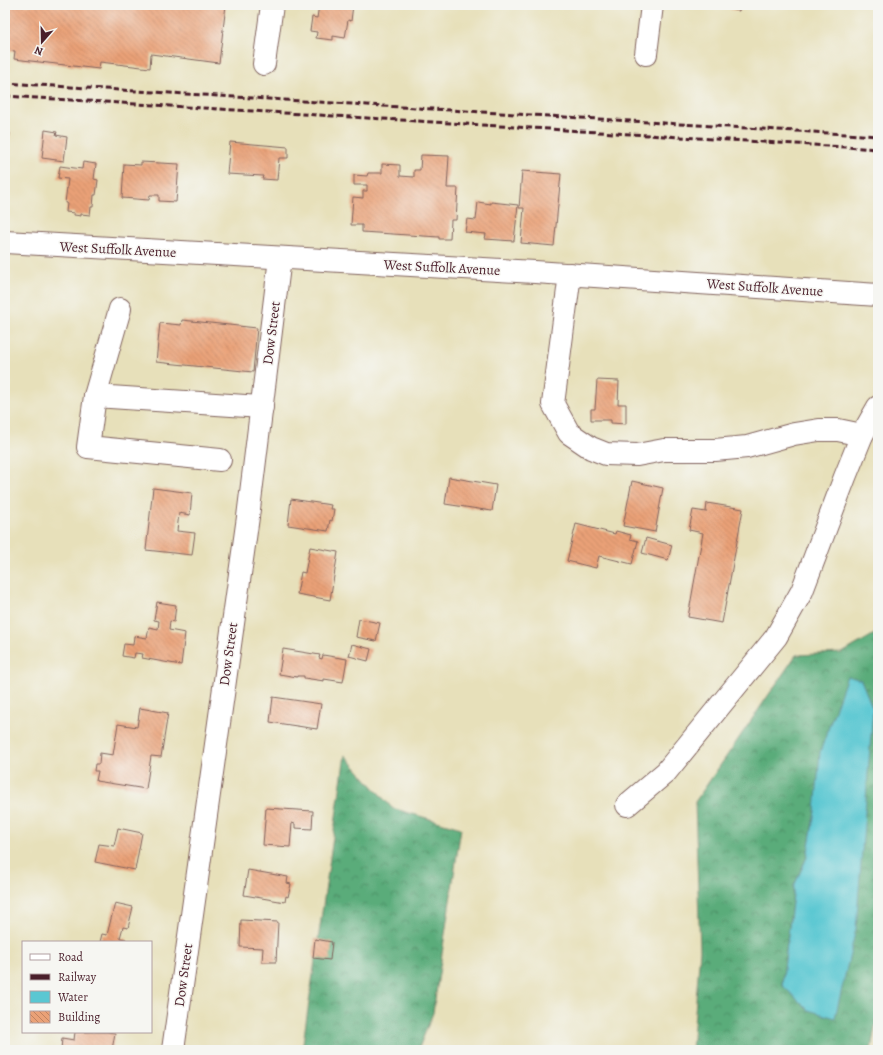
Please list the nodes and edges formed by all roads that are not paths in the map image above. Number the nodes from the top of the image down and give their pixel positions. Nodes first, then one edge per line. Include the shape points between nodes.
1 (272, 5) edge
2 (652, 5) edge
3 (646, 54) dead end
4 (264, 64) dead end
5 (5, 242) edge
6 (280, 258) junction
7 (570, 274) junction
8 (878, 295) edge
9 (120, 309) dead end
10 (95, 396) junction
11 (262, 407) junction
12 (878, 407) edge
13 (862, 435) junction
14 (220, 460) dead end
15 (627, 805) dead end
16 (173, 1050) edge

1 - 4 street
2 - 3 street
5 - 6 street, West Suffolk Avenue
6 - 7 street, West Suffolk Avenue
6 - 11 street, Dow Street
7 - 8 street, West Suffolk Avenue
7 - 13 street via 554,404 569,433 591,448 606,454 637,455 664,450 746,447 818,430 838,430
9 - 10 street
10 - 11 street
10 - 14 street via 88,447
11 - 16 street, Dow Street
12 - 13 street
13 - 15 street via 802,591 776,637 666,772

